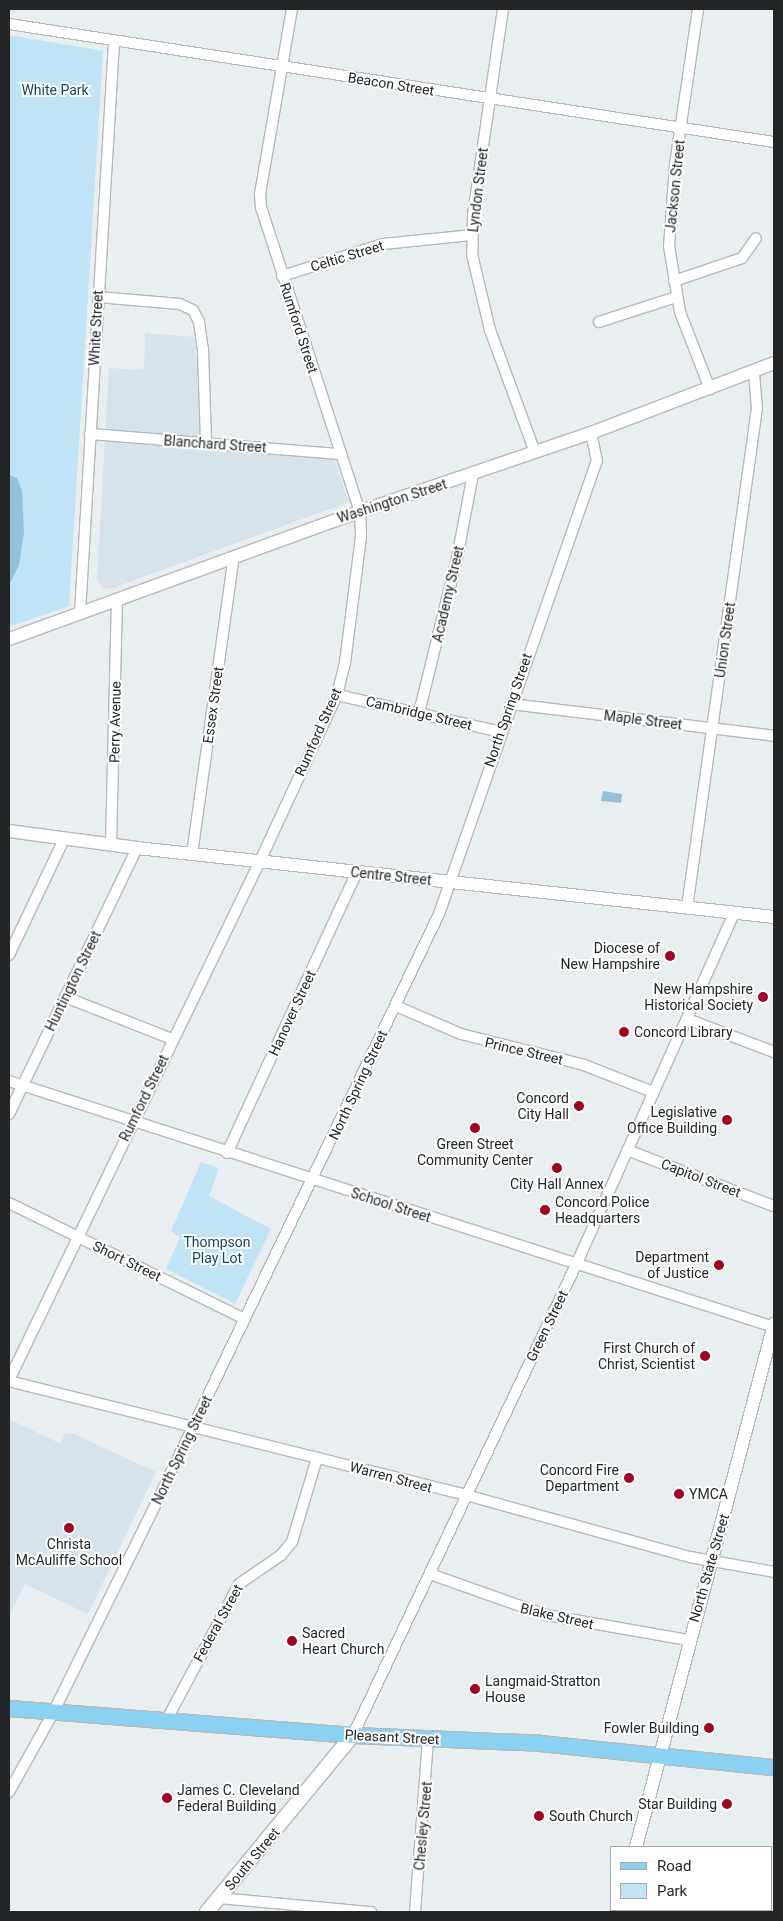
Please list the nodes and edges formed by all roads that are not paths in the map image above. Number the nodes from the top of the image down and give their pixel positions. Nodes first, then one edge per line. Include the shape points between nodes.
1 (292, 9) edge
2 (503, 9) edge
3 (698, 9) edge
4 (9, 24) edge
5 (114, 42) junction
6 (282, 66) junction
7 (490, 100) junction
8 (681, 128) junction
9 (774, 141) edge
10 (472, 235) junction
11 (756, 238) dead end
12 (282, 276) junction
13 (674, 281) junction
14 (98, 297) junction
15 (676, 297) junction
16 (599, 322) dead end
17 (774, 363) edge
18 (754, 371) junction
19 (710, 389) junction
20 (591, 432) junction
21 (90, 434) junction
22 (206, 442) junction
23 (535, 452) junction
24 (341, 454) junction
25 (473, 474) junction
26 (360, 512) junction
27 (234, 557) junction
28 (117, 600) junction
29 (80, 613) junction
30 (9, 639) edge
31 (337, 695) junction
32 (511, 704) junction
33 (419, 713) junction
34 (714, 728) junction
35 (500, 732) junction
36 (774, 736) edge
37 (9, 831) edge
38 (64, 839) junction
39 (111, 844) junction
40 (137, 848) junction
41 (192, 854) junction
42 (260, 861) junction
43 (357, 872) junction
44 (450, 882) junction
45 (687, 908) junction
46 (734, 913) junction
47 (774, 917) edge
48 (9, 955) edge
49 (65, 997) junction
50 (396, 1006) junction
51 (687, 1019) junction
52 (172, 1039) junction
53 (774, 1052) edge
54 (9, 1081) edge
55 (22, 1086) junction
56 (653, 1092) junction
57 (9, 1114) edge
58 (132, 1122) junction
59 (628, 1150) junction
60 (227, 1153) junction
61 (313, 1180) junction
62 (9, 1203) edge
63 (774, 1206) edge
64 (77, 1237) junction
65 (576, 1265) junction
66 (245, 1319) junction
67 (774, 1326) edge
68 (9, 1380) edge
69 (193, 1428) junction
70 (316, 1458) junction
71 (466, 1495) junction
72 (709, 1560) junction
73 (774, 1572) edge
74 (430, 1574) junction
75 (688, 1640) junction
76 (9, 1708) edge
77 (53, 1714) junction
78 (166, 1721) junction
79 (353, 1735) junction
80 (428, 1739) junction
81 (660, 1754) junction
82 (774, 1767) edge
83 (9, 1792) edge
84 (636, 1846) edge
85 (219, 1898) junction
86 (207, 1912) edge
87 (371, 1912) edge
88 (415, 1912) edge

1 - 6 street, Rumford Street
2 - 7 street, Lyndon Street
3 - 8 street, Jackson Street
4 - 5 street, Beacon Street
5 - 6 street, Beacon Street
5 - 14 street, White Street
6 - 7 street, Beacon Street
6 - 12 street, Rumford Street via 260,194 261,208
7 - 8 street, Beacon Street
7 - 10 street, Lyndon Street
8 - 9 street, Beacon Street
8 - 13 street, Jackson Street via 670,219
10 - 12 street, Celtic Street via 383,244
10 - 23 street, Lyndon Street via 476,277 487,322
11 - 13 street via 742,258
12 - 24 street, Rumford Street
13 - 15 street, Jackson Street
14 - 21 street, White Street
14 - 22 street via 180,304 193,310 199,322 203,350
15 - 16 street
15 - 19 street, Jackson Street
17 - 18 street, Washington Street
18 - 19 street, Washington Street
18 - 34 street, Union Street via 756,408
19 - 20 street, Washington Street
20 - 23 street, Washington Street
20 - 32 street, North Spring Street via 597,461
21 - 22 street, Blanchard Street
21 - 29 street, White Street
22 - 24 street, Blanchard Street
23 - 25 street, Washington Street
24 - 26 street, Rumford Street
25 - 26 street, Washington Street
25 - 33 street, Academy Street via 457,558
26 - 27 street, Washington Street
26 - 31 street, Rumford Street via 362,529 355,596
27 - 28 street, Washington Street
27 - 41 street, Essex Street
28 - 29 street, Washington Street
28 - 39 street, Perry Avenue
29 - 30 street, Washington Street
31 - 33 street, Cambridge Street
31 - 42 street, Rumford Street
32 - 34 street, Maple Street
32 - 35 street, North Spring Street
33 - 35 street, Cambridge Street
34 - 36 street, Maple Street
34 - 45 street, Union Street
35 - 44 street, North Spring Street
37 - 38 street, Centre Street
38 - 39 street, Centre Street
38 - 48 street
39 - 40 street, Centre Street
40 - 41 street, Centre Street
40 - 49 street, Huntington Street
41 - 42 street, Centre Street
42 - 43 street, Centre Street
42 - 52 street, Rumford Street
43 - 44 street, Centre Street
43 - 60 street, Hanover Street
44 - 45 street, Centre Street
44 - 50 street, North Spring Street
45 - 46 street, Centre Street
46 - 47 street, Centre Street
46 - 51 street, Green Street
49 - 52 street
49 - 55 street, Huntington Street
50 - 56 street, Prince Street via 461,1034 584,1065
50 - 61 street, North Spring Street
51 - 53 street
51 - 56 street, Green Street
52 - 58 street, Rumford Street
54 - 55 street, School Street
55 - 57 street, Huntington Street
55 - 58 street, School Street
56 - 59 street, Green Street
58 - 60 street, School Street
58 - 64 street, Rumford Street
59 - 63 street, Capitol Street
59 - 65 street, Green Street
60 - 61 street, School Street
61 - 65 street, School Street
61 - 66 street, North Spring Street
62 - 64 street, Short Street
64 - 66 street, Short Street
64 - 68 street, Rumford Street
65 - 67 street, School Street
65 - 71 street, Green Street
66 - 69 street, North Spring Street
67 - 72 street, North State Street
68 - 69 street, Warren Street
69 - 70 street, Warren Street
69 - 77 street, North Spring Street
70 - 71 street, Warren Street
70 - 78 street, Federal Street via 292,1542 280,1555 238,1584
71 - 72 street, Warren Street
71 - 74 street, Green Street
72 - 73 street, Warren Street
72 - 75 street, North State Street
74 - 75 street, Blake Street via 546,1615
74 - 79 street, Green Street
75 - 81 street, North State Street
76 - 77 main road, Pleasant Street
77 - 78 main road, Pleasant Street
77 - 83 street, North Spring Street
78 - 79 main road, Pleasant Street
79 - 80 main road, Pleasant Street
79 - 85 main road, South Street
80 - 81 main road, Pleasant Street via 540,1743
80 - 88 street, Chesley Street
81 - 82 main road, Pleasant Street
81 - 84 street, North State Street
85 - 86 main road, South Street
85 - 87 street

